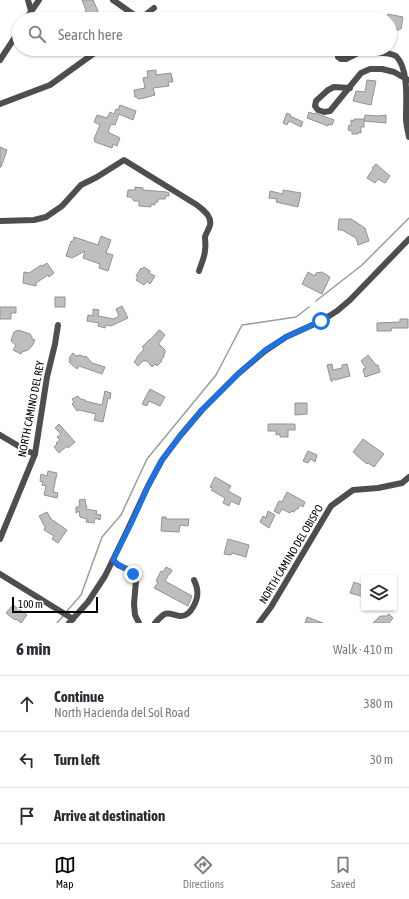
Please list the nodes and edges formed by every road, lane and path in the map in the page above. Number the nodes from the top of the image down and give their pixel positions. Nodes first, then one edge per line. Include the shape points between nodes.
1 (28, 0) edge
2 (39, 0) edge
3 (113, 0) edge
4 (154, 8) dead end
5 (31, 11) joint
6 (130, 12) edge
7 (149, 12) edge
8 (12, 42) edge
9 (91, 56) edge
10 (396, 56) edge
11 (0, 60) edge
12 (408, 80) junction
13 (350, 88) junction
14 (0, 104) edge
15 (409, 137) edge
16 (0, 221) edge
17 (409, 239) edge
18 (198, 271) dead end
19 (58, 325) dead end
20 (0, 435) edge
21 (35, 454) junction
22 (409, 477) edge
23 (0, 539) edge
24 (113, 560) junction
25 (0, 574) edge
26 (194, 580) dead end
27 (71, 621) edge
28 (139, 623) edge
29 (155, 623) edge
30 (259, 623) edge

1 - 5 street
2 - 5 street
3 - 6 street
4 - 7 street
8 - 11 street
9 - 14 street via 50,86
10 - 12 street via 403,64
12 - 13 street via 394,72 370,69 361,73
12 - 15 street via 406,119
13 - 13 street via 330,111 324,112 315,106 316,101 328,90 334,87
16 - 18 street via 46,217 62,206 81,185 124,160 197,205 208,215 210,225 205,236 204,258
17 - 24 street via 337,311 265,350 202,410 162,460
19 - 21 street, NORTH CAMINO DEL REY
20 - 21 street
21 - 23 street, NORTH CAMINO DEL REY
22 - 30 street, NORTH CAMINO DEL OBISPO via 402,483 353,490 331,506 271,608
24 - 27 street via 88,602
24 - 28 street via 129,570 136,581 134,604
25 - 27 street
26 - 29 street via 198,598 193,608 181,616 165,614

